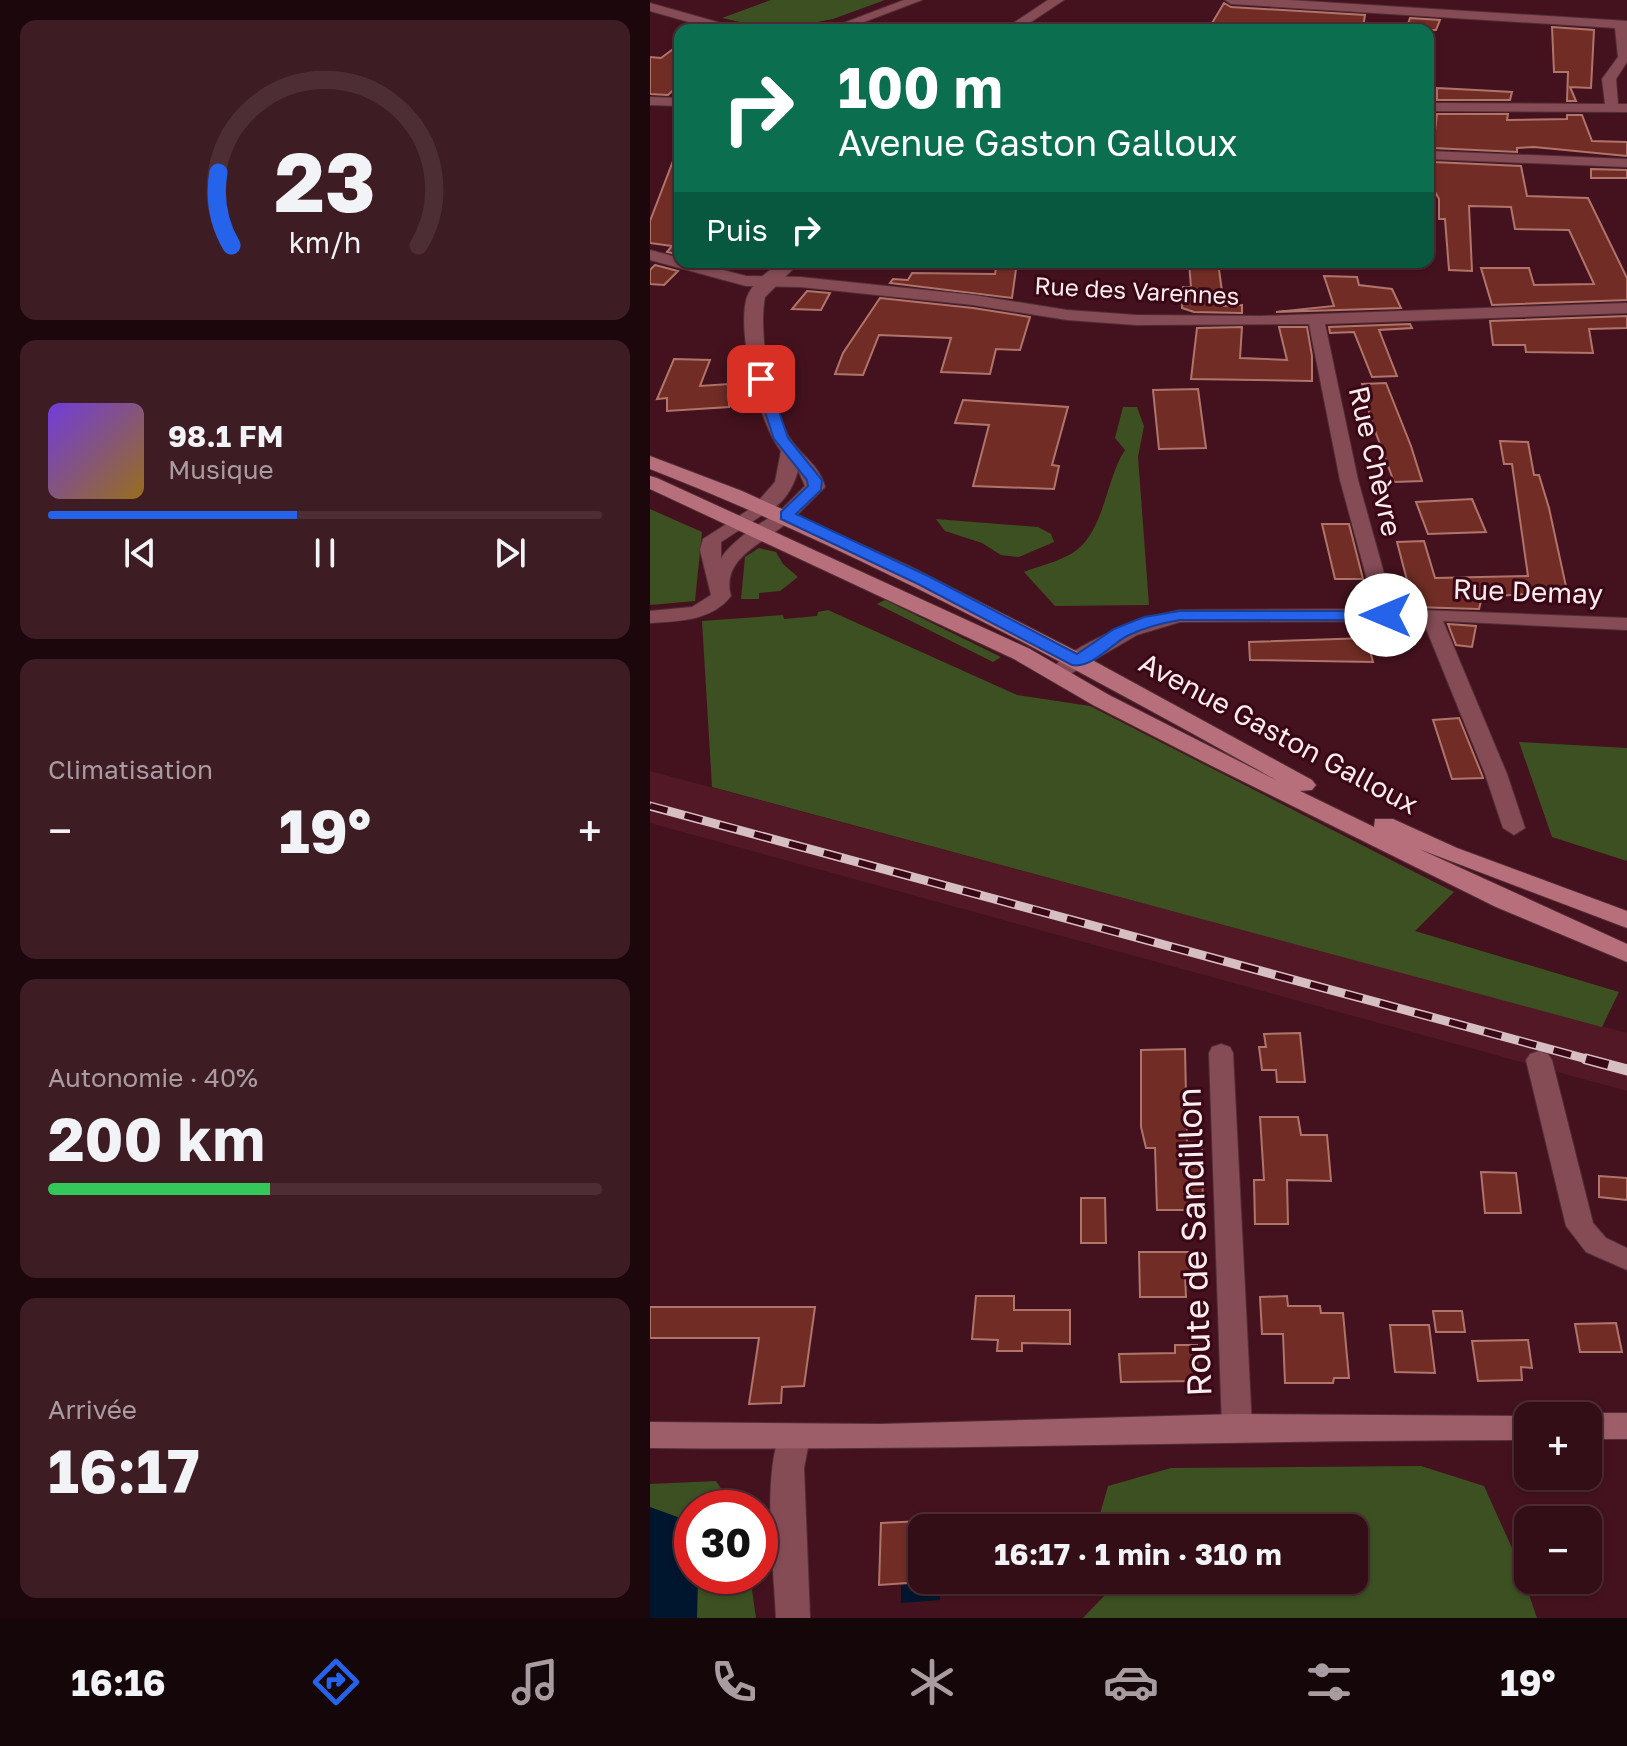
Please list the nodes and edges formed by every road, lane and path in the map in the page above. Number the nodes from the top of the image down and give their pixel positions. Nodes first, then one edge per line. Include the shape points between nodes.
1 (916, 0) edge
2 (1057, 0) edge
3 (1231, 0) edge
4 (650, 7) edge
5 (710, 24) edge
6 (848, 24) edge
7 (1019, 24) edge
8 (1624, 25) edge
9 (650, 101) edge
10 (674, 102) edge
11 (1434, 107) edge
12 (1612, 108) junction
13 (1627, 108) edge
14 (1434, 155) edge
15 (1627, 163) edge
16 (650, 255) edge
17 (674, 262) edge
18 (698, 268) edge
19 (784, 268) edge
20 (767, 282) junction
21 (1627, 308) edge
22 (1316, 318) junction
23 (790, 452) junction
24 (650, 462) edge
25 (650, 482) edge
26 (764, 506) junction
27 (786, 515) junction
28 (738, 520) junction
29 (762, 531) junction
30 (720, 583) junction
31 (1386, 615) junction
32 (1430, 615) junction
33 (650, 617) edge
34 (1627, 624) edge
35 (1068, 667) junction
36 (1514, 828) dead end
37 (1391, 845) junction
38 (1627, 920) edge
39 (1627, 939) edge
40 (1627, 954) edge
41 (1221, 1053) dead end
42 (1539, 1060) dead end
43 (1627, 1260) edge
44 (1602, 1426) edge
45 (1627, 1426) edge
46 (1237, 1427) junction
47 (1514, 1427) edge
48 (650, 1435) edge
49 (794, 1437) junction
50 (793, 1618) edge

1 - 6 street
2 - 7 street
3 - 8 street
4 - 5 street
8 - 12 street via 1624,57 1609,79
9 - 10 street
11 - 12 street
12 - 13 street
14 - 15 street
16 - 17 street, Rue des Varennes
18 - 20 street, Rue des Varennes
19 - 20 street
20 - 22 street, Rue des Varennes via 1136,320
20 - 23 street via 755,299 762,386 772,420
21 - 22 street, Rue des Varennes
22 - 31 street, Rue Chèvre via 1349,480
23 - 26 street via 790,475
23 - 27 street via 815,487
24 - 26 main road, Avenue Gaston Galloux
25 - 28 main road, Avenue Gaston Galloux
26 - 27 main road, Avenue Gaston Galloux
26 - 28 street
27 - 29 street
27 - 35 main road, Avenue Gaston Galloux via 924,581
28 - 29 main road, Avenue Gaston Galloux
28 - 30 street via 712,539 709,550
29 - 30 street via 733,552
29 - 35 main road, Avenue Gaston Galloux
30 - 33 street via 721,596 708,608
31 - 32 street, Rue Demay
31 - 35 street, Rue Demay via 1150,620
32 - 34 street, Rue Demay
32 - 36 street
35 - 37 main road, Avenue Gaston Galloux via 1101,700
35 - 38 main road, Avenue Gaston Galloux via 1448,853
37 - 39 main road
37 - 40 main road
41 - 46 street, Route de Sandillon
42 - 43 street via 1580,1226 1596,1245
44 - 45 main road
46 - 47 main road
46 - 49 main road
48 - 49 main road
49 - 50 street via 788,1468

